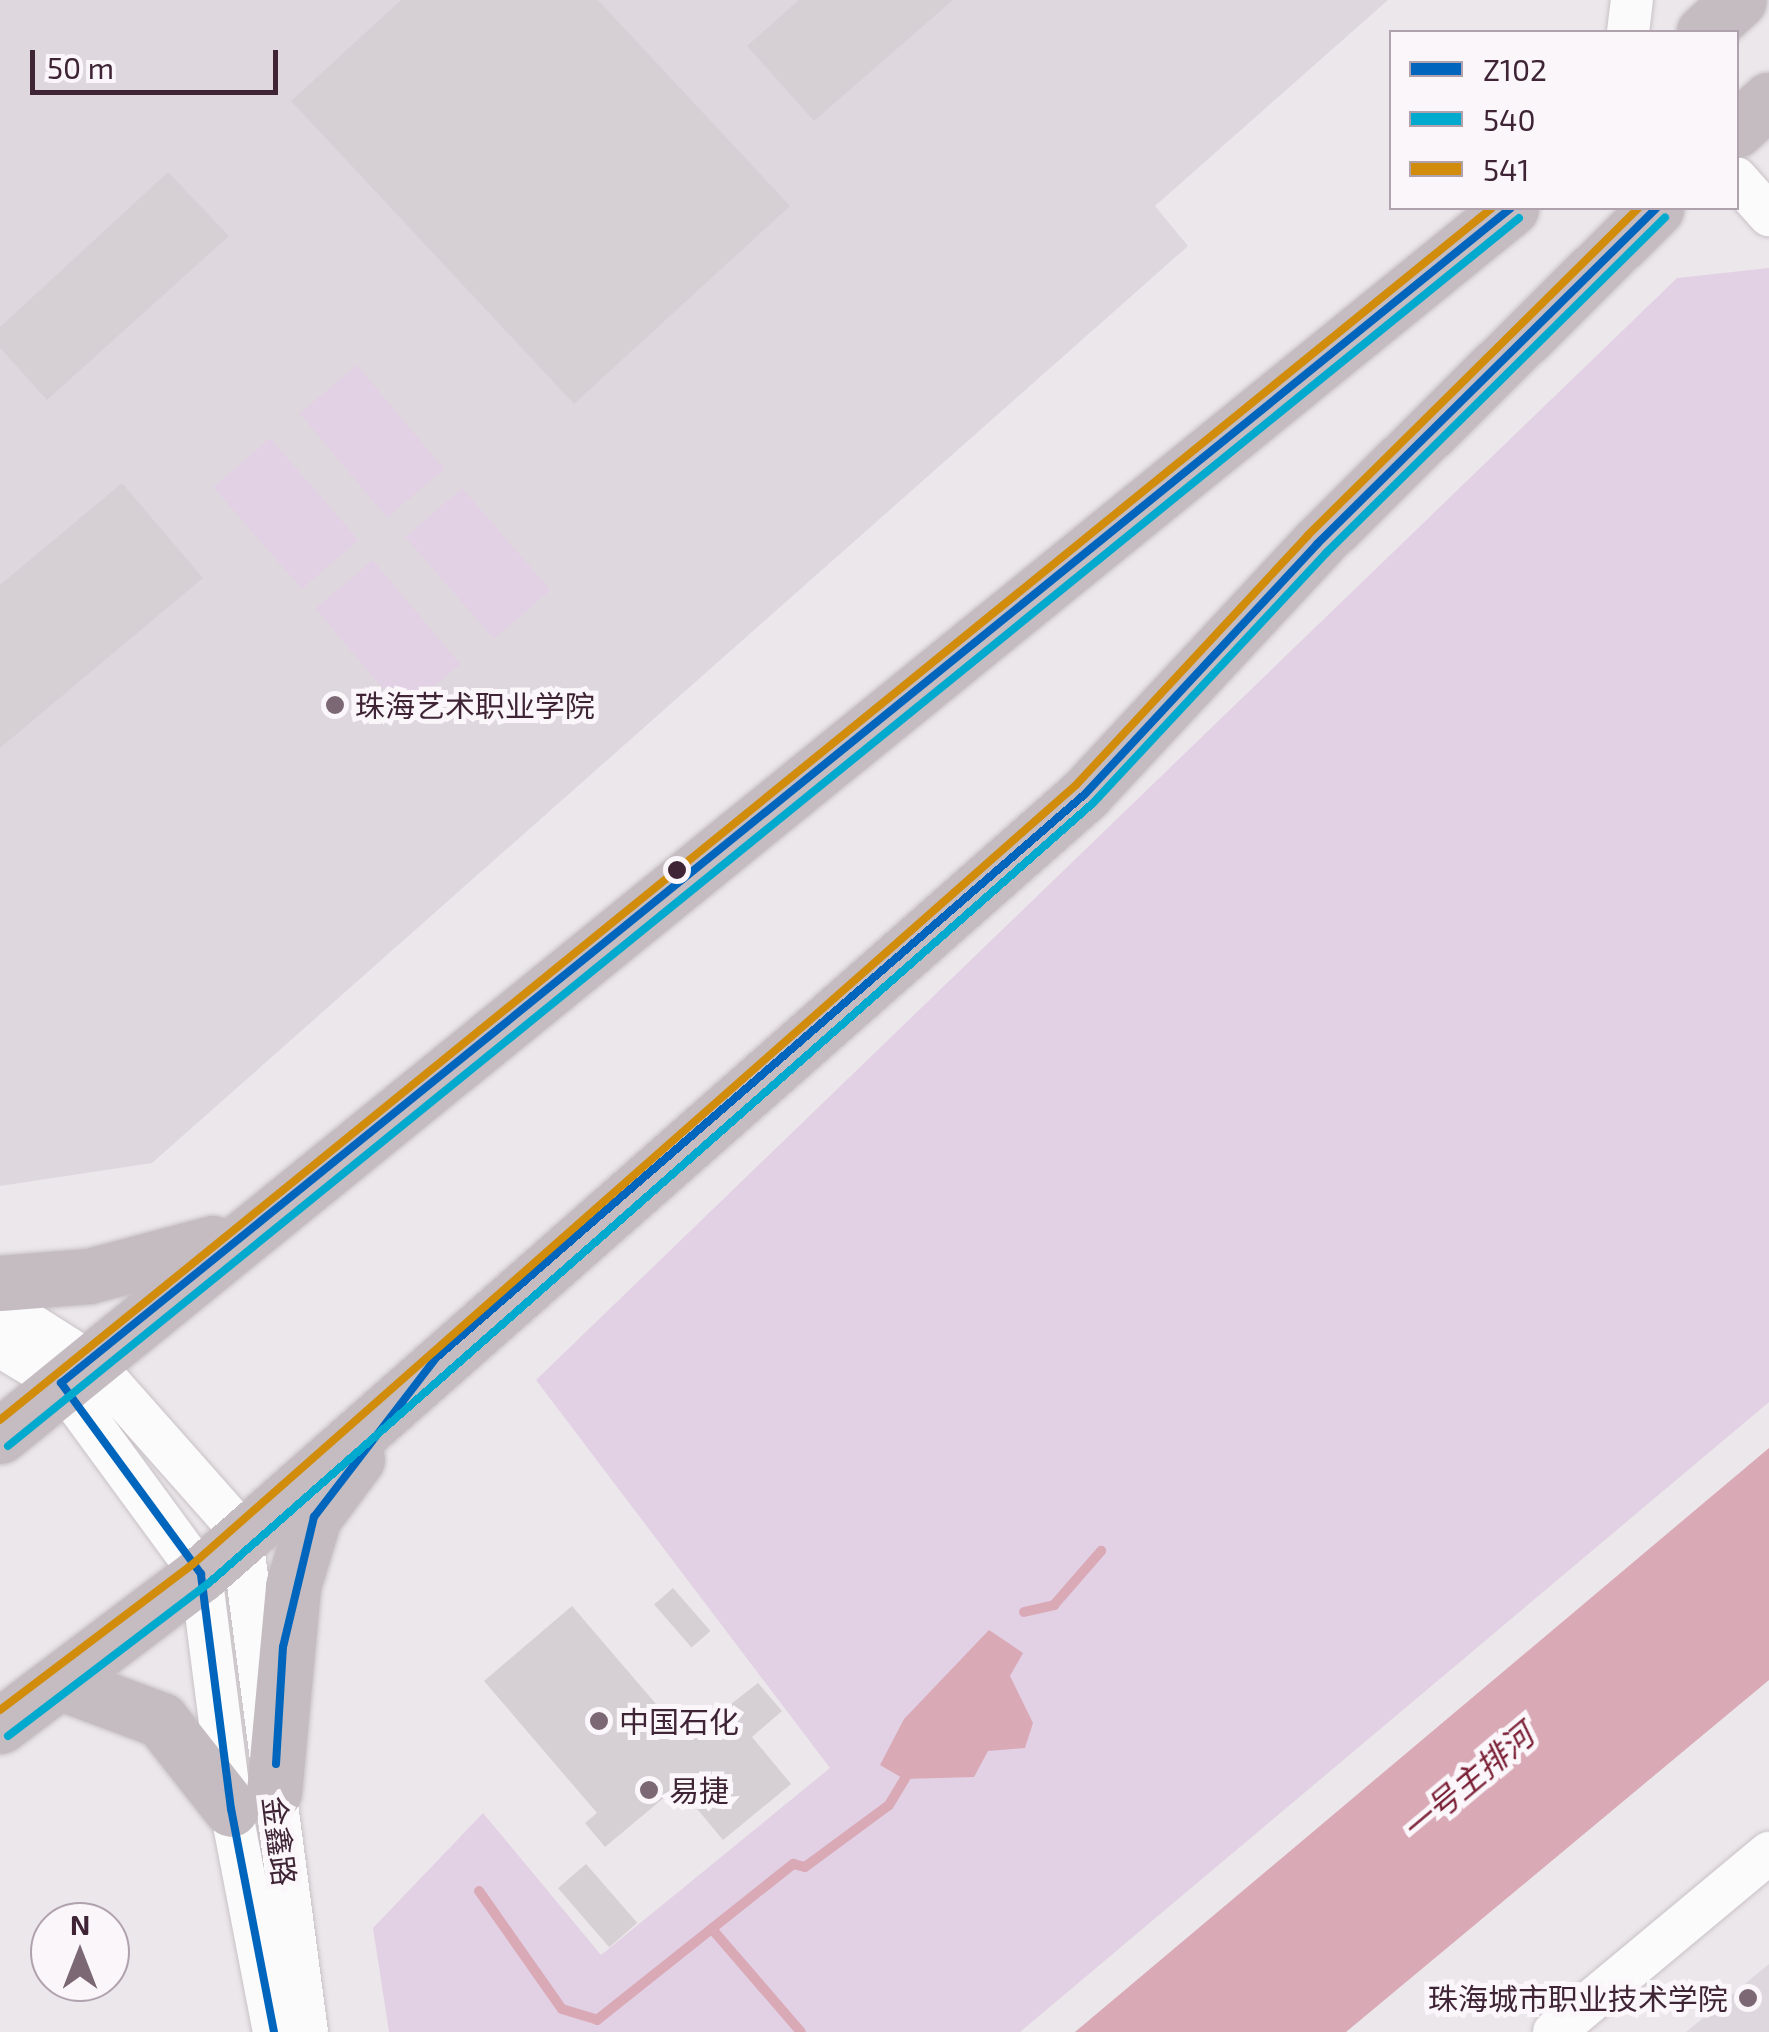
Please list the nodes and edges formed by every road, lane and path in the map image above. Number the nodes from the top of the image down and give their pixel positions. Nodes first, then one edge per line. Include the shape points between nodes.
1 (1632, 0) edge
2 (1739, 0) edge
3 (1628, 30) edge
4 (1706, 30) edge
5 (1739, 181) edge
6 (1510, 210) edge
7 (1654, 210) edge
8 (1769, 215) edge
9 (295, 1200) junction
10 (0, 1283) edge
11 (0, 1305) edge
12 (0, 1346) edge
13 (436, 1358) junction
14 (77, 1373) junction
15 (0, 1436) edge
16 (240, 1530) junction
17 (201, 1574) junction
18 (59, 1682) junction
19 (0, 1726) edge
20 (252, 1801) junction
21 (1769, 1853) edge
22 (274, 2032) edge
23 (307, 2032) edge
24 (1554, 2032) edge

1 - 3 street
2 - 4 highway
5 - 8 street
6 - 9 highway
7 - 13 highway via 1317,544 1085,794
9 - 10 highway via 178,1258
9 - 14 highway via 181,1282
11 - 14 street
12 - 14 street
13 - 16 highway
13 - 20 highway via 314,1518
14 - 15 highway
14 - 16 street
14 - 17 street
16 - 17 highway
16 - 20 street, 金鑫路
17 - 18 highway
17 - 20 street, 金鑫路
18 - 19 highway
18 - 20 highway via 162,1720
20 - 22 street, 金鑫路
20 - 23 street, 金鑫路
21 - 24 street

